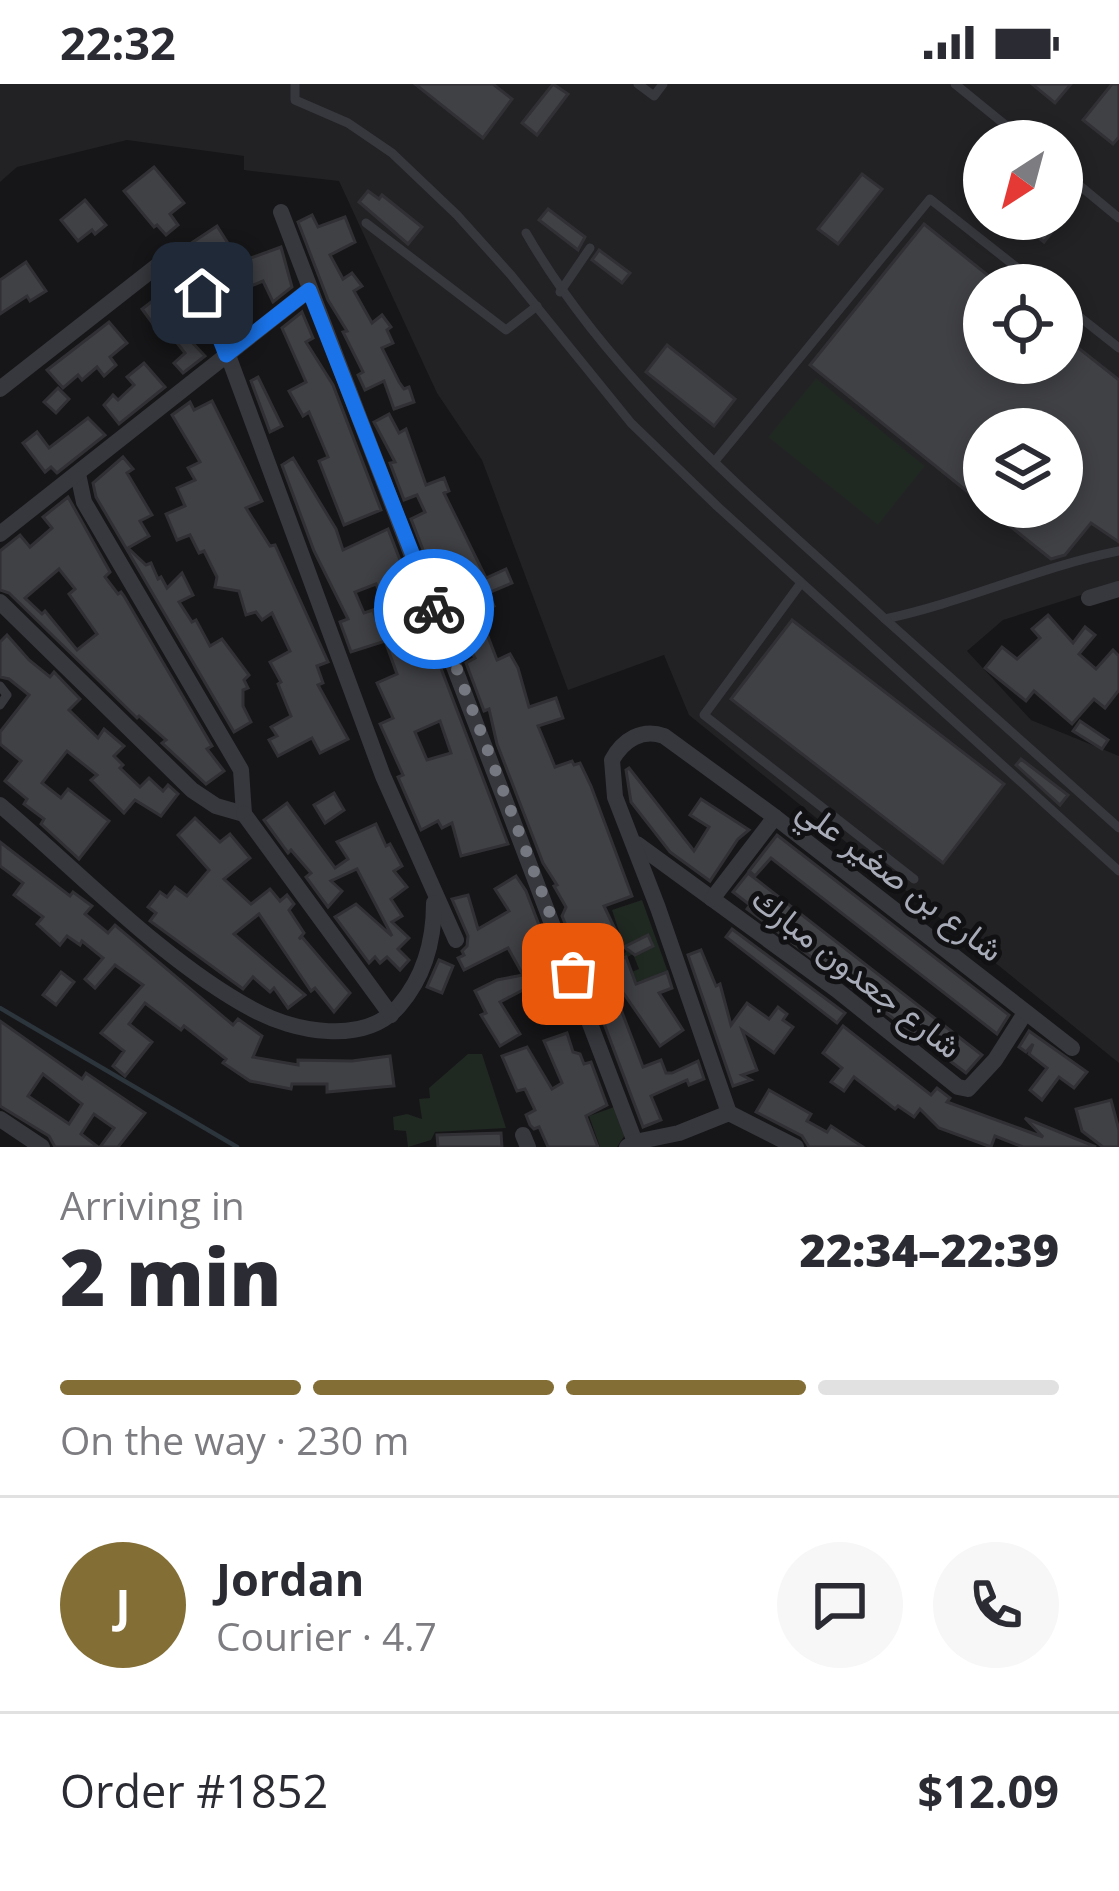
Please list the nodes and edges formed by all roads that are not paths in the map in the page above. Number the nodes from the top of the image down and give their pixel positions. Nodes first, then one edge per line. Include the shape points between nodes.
1 (295, 84) edge
2 (638, 84) edge
3 (663, 84) edge
4 (955, 84) edge
5 (999, 120) edge
6 (1083, 188) edge
7 (281, 212) dead end
8 (1119, 218) edge
9 (366, 223) dead end
10 (526, 233) dead end
11 (590, 248) dead end
12 (1012, 264) edge
13 (309, 290) junction
14 (560, 292) junction
15 (537, 306) junction
16 (1083, 320) edge
17 (1119, 348) edge
18 (226, 355) junction
19 (0, 388) edge
20 (715, 461) junction
21 (78, 474) junction
22 (0, 534) edge
23 (1119, 551) edge
24 (801, 583) junction
25 (1119, 589) edge
26 (1089, 598) dead end
27 (0, 602) edge
28 (885, 619) junction
29 (0, 686) edge
30 (0, 705) edge
31 (0, 805) edge
32 (244, 814) junction
33 (776, 817) junction
34 (1119, 828) edge
35 (634, 841) junction
36 (1119, 871) edge
37 (914, 880) dead end
38 (434, 896) junction
39 (712, 898) junction
40 (456, 940) dead end
41 (1025, 1013) junction
42 (391, 1015) junction
43 (1072, 1048) dead end
44 (729, 1113) junction
45 (0, 1119) edge
46 (680, 1142) edge
47 (631, 1144) edge
48 (42, 1147) edge
49 (796, 1147) edge

1 - 15 lane via 295,100 392,153
2 - 3 lane via 654,96
4 - 5 lane
6 - 8 lane
7 - 13 street
9 - 15 lane via 506,330
10 - 14 lane
11 - 14 lane
12 - 20 lane via 930,199
13 - 18 street
13 - 47 street
14 - 20 lane
15 - 24 lane via 631,423
16 - 17 lane
18 - 19 street via 182,256 162,262
18 - 21 street
18 - 38 street
20 - 28 lane
21 - 22 street
21 - 32 street via 84,502 241,770
23 - 28 lane
24 - 36 lane
24 - 37 lane via 704,715
25 - 26 street
27 - 32 street via 193,790
28 - 34 lane
29 - 30 lane via 8,694
31 - 42 street via 169,950 256,1012 331,1030
32 - 42 street
33 - 35 street via 678,744 645,733 612,760 615,797
33 - 39 street, شارع بن صغير علي
33 - 41 street, شارع بن صغير علي
35 - 39 street, شارع جعدون مبارك
35 - 44 street
38 - 40 street
38 - 42 street via 430,948
39 - 41 street, شارع جعدون مبارك via 958,1087 982,1078
41 - 43 street, شارع بن صغير علي
44 - 46 street
44 - 49 street
45 - 48 street
46 - 47 street

